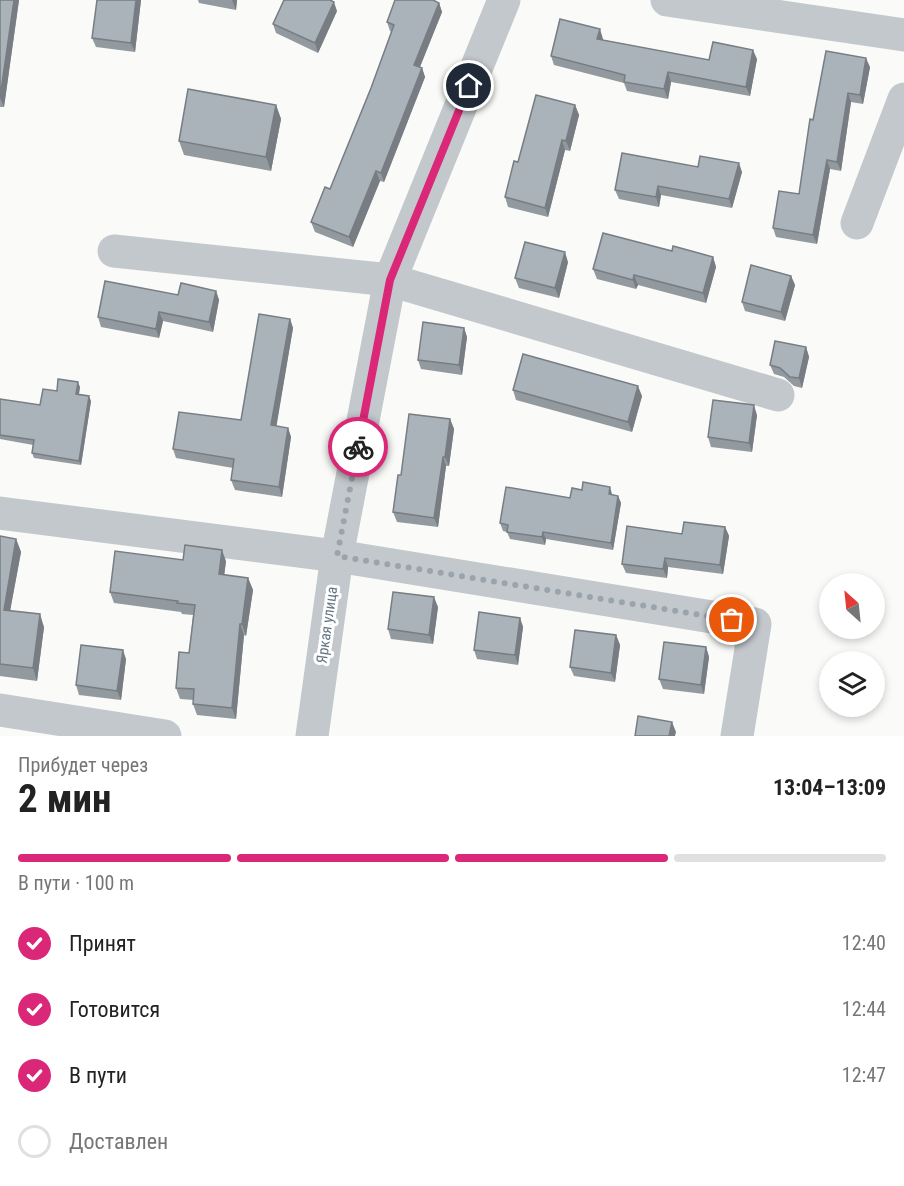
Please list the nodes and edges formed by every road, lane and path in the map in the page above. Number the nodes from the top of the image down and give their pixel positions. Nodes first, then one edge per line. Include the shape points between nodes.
1 (504, 0) edge
2 (668, 0) edge
3 (904, 35) edge
4 (904, 99) edge
5 (857, 223) dead end
6 (114, 251) dead end
7 (390, 280) junction
8 (778, 395) dead end
9 (0, 513) edge
10 (337, 556) junction
11 (0, 710) edge
12 (165, 736) edge
13 (312, 736) edge
14 (737, 736) edge

1 - 7 street, Яркая улица
2 - 3 street
4 - 5 street
6 - 7 street
7 - 8 street
7 - 10 street, Яркая улица
9 - 10 street
10 - 13 street, Яркая улица
10 - 14 street via 755,624
11 - 12 street

